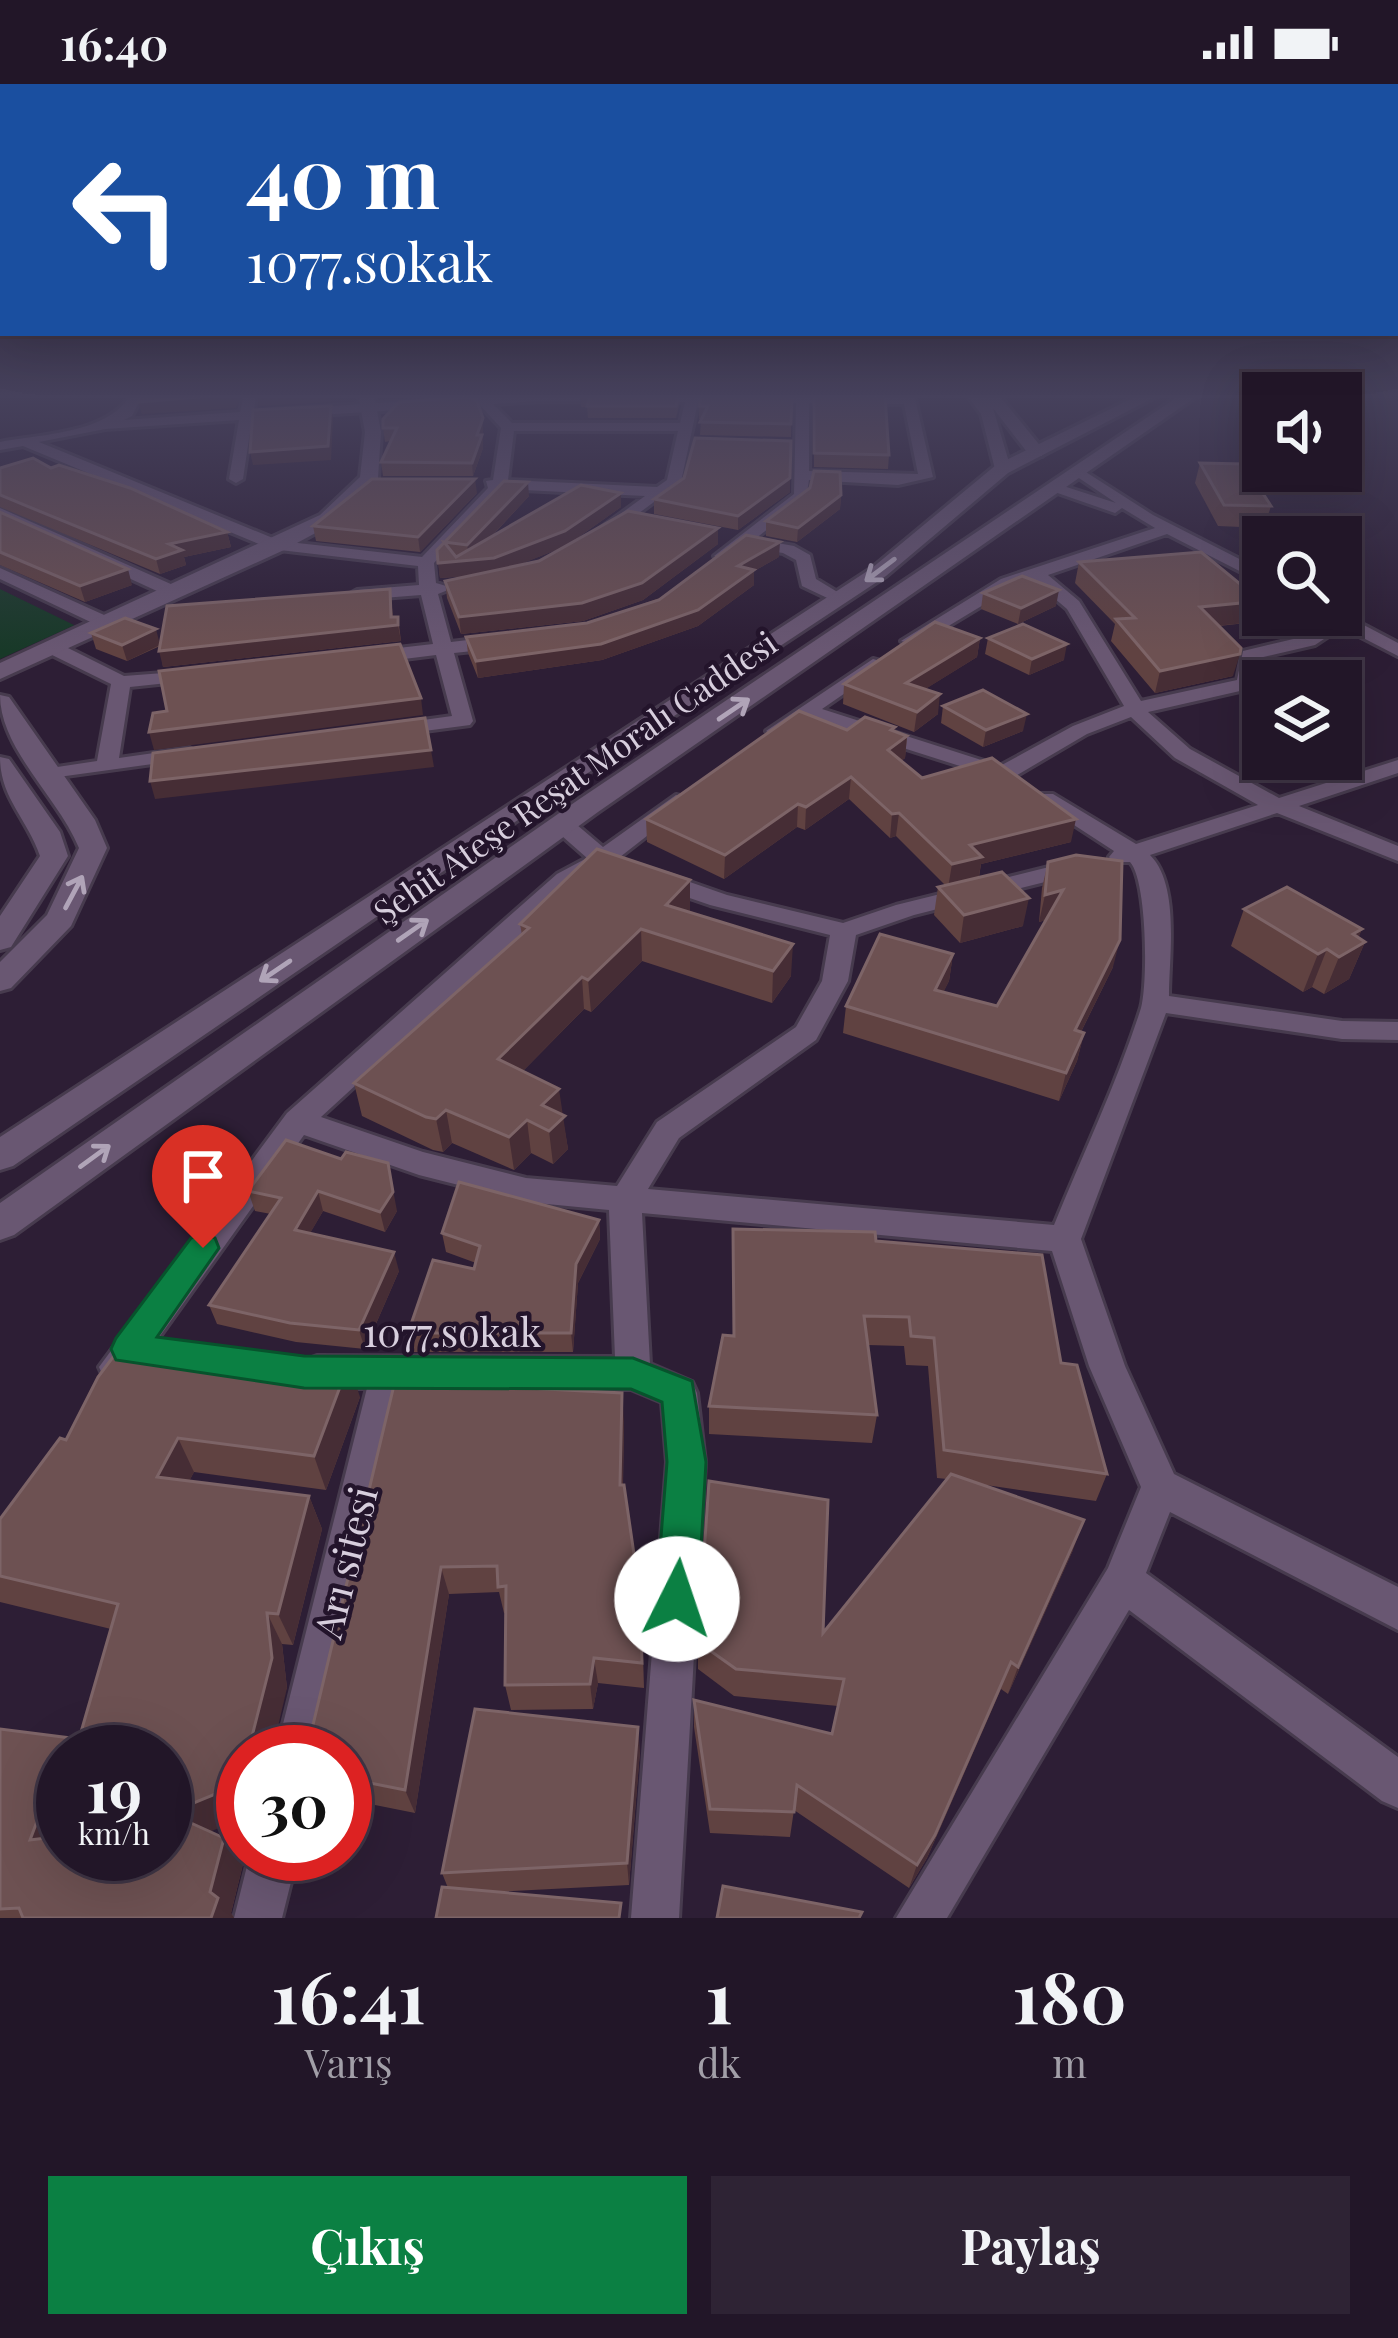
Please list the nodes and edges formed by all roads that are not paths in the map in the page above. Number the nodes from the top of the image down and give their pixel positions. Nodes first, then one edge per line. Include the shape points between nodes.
1 (117, 480) edge
2 (368, 480) edge
3 (501, 480) edge
4 (675, 480) edge
5 (802, 480) edge
6 (875, 480) edge
7 (906, 480) edge
8 (989, 480) edge
9 (1036, 480) edge
10 (1053, 480) edge
11 (1066, 480) edge
12 (364, 484) junction
13 (386, 484) edge
14 (478, 484) edge
15 (500, 484) junction
16 (1057, 486) junction
17 (660, 492) junction
18 (0, 513) edge
19 (626, 517) junction
20 (649, 522) edge
21 (1157, 523) junction
22 (719, 536) edge
23 (591, 541) edge
24 (742, 542) junction
25 (277, 546) junction
26 (426, 562) junction
27 (708, 566) edge
28 (1242, 567) edge
29 (1034, 572) junction
30 (0, 573) edge
31 (452, 587) edge
32 (428, 589) junction
33 (336, 597) edge
34 (840, 599) junction
35 (178, 601) junction
36 (107, 623) junction
37 (1362, 631) edge
38 (1314, 636) edge
39 (526, 639) edge
40 (53, 648) junction
41 (444, 650) junction
42 (1398, 650) edge
43 (352, 659) edge
44 (0, 672) edge
45 (213, 673) edge
46 (121, 682) junction
47 (0, 702) edge
48 (1133, 709) junction
49 (806, 710) junction
50 (368, 733) edge
51 (748, 750) edge
52 (202, 753) edge
53 (107, 764) junction
54 (1398, 766) edge
55 (1004, 772) junction
56 (52, 774) junction
57 (5, 782) edge
58 (691, 791) edge
59 (1284, 807) junction
60 (562, 824) junction
61 (1135, 854) junction
62 (1398, 854) edge
63 (603, 859) junction
64 (844, 931) junction
65 (0, 940) edge
66 (0, 981) edge
67 (1156, 1003) junction
68 (1398, 1031) edge
69 (298, 1121) junction
70 (0, 1156) edge
71 (625, 1200) junction
72 (0, 1224) edge
73 (1065, 1239) junction
74 (129, 1349) junction
75 (172, 1355) edge
76 (283, 1370) edge
77 (389, 1372) junction
78 (633, 1373) junction
79 (103, 1388) edge
80 (1160, 1487) junction
81 (1123, 1581) junction
82 (1398, 1610) edge
83 (304, 1725) edge
84 (1398, 1785) edge
85 (267, 1881) edge
86 (258, 1918) edge
87 (655, 1918) edge
88 (920, 1918) edge

1 - 25 street
2 - 12 main road
3 - 15 street
4 - 17 street
5 - 24 street via 801,496
6 - 7 street
8 -> 34 main road
9 - 16 main road
10 - 16 main road
11 - 16 main road, Şehit Ateşe Reşat Moralı Caddesi
12 - 13 street
12 - 25 main road via 327,519
14 - 15 street
15 - 17 street
15 - 26 street
16 - 21 street
16 - 21 street
60 -> 16 main road, Şehit Ateşe Reşat Moralı Caddesi
17 - 19 street
18 - 35 street
19 - 20 street
19 - 23 street
21 - 28 street
21 - 29 street
22 - 24 street
24 - 27 street
24 - 34 street via 804,558 808,582
25 - 26 street
25 - 35 main road
26 - 32 street
29 - 48 street via 1085,623
29 - 49 street via 964,605
30 - 36 street
31 - 32 street
32 - 33 street
32 - 41 street
34 -> 70 main road
35 - 36 main road
36 - 40 main road
37 - 42 street
38 - 48 street via 1250,656 1246,684
39 - 41 street
40 - 44 main road
40 - 46 street
41 - 43 street
41 - 50 street via 464,721
45 - 46 street
46 - 53 street
47 - 56 main road
48 - 55 street
48 - 59 street via 1189,757
49 - 51 street
49 - 55 street
52 - 53 street
53 - 56 street
54 - 59 street
55 - 61 street
56 - 57 main road
66 -> 56 main road via 60,919 93,848
57 - 65 main road via 46,832 54,856
58 - 63 street
59 - 61 street
59 - 62 street
60 - 63 street
72 -> 60 main road, Şehit Ateşe Reşat Moralı Caddesi
61 - 64 street
61 - 67 street via 1148,868 1155,899
63 - 64 street via 719,900
63 - 69 street via 566,879
64 - 71 street via 835,981 806,1033 668,1130
67 - 68 street
67 - 73 street
69 - 71 street via 526,1190
69 - 74 street
71 - 73 street
71 - 78 street
73 - 80 street via 1107,1366
74 - 75 street
74 - 79 street
76 - 77 street, 1077.sokak
77 - 78 street, 1077.sokak
77 - 83 street, Arı sitesi
78 - 87 street via 680,1393 686,1462
80 - 81 street
80 - 82 street
81 - 84 street
81 - 88 street
85 - 86 street

